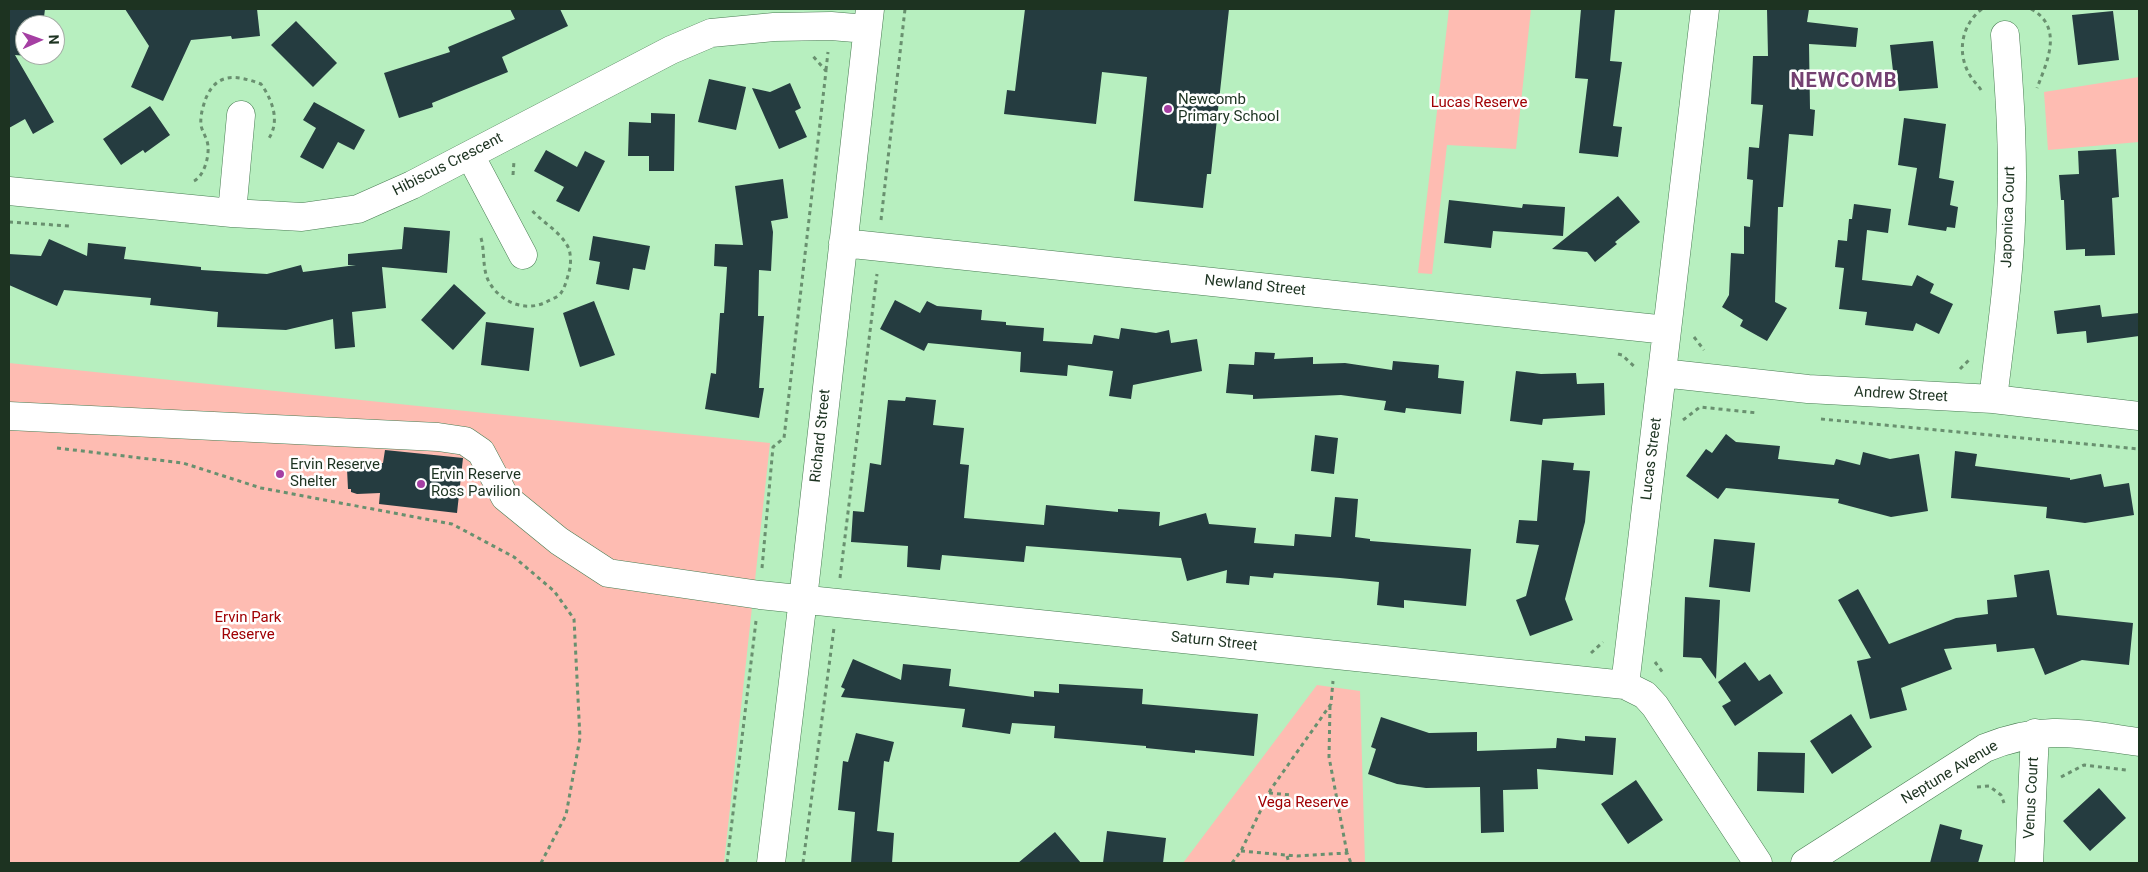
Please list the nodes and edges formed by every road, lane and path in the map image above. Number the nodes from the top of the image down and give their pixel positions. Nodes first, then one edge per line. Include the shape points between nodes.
1 (905, 9) edge
2 (1705, 9) edge
3 (1982, 9) edge
4 (2031, 9) edge
5 (868, 19) edge
6 (2005, 35) dead end
7 (802, 53) dead end
8 (2035, 92) dead end
9 (1982, 97) dead end
10 (240, 115) dead end
11 (264, 145) dead end
12 (470, 155) junction
13 (514, 158) dead end
14 (191, 182) dead end
15 (512, 183) dead end
16 (9, 191) edge
17 (530, 206) dead end
18 (232, 213) junction
19 (9, 222) edge
20 (77, 227) dead end
21 (480, 234) dead end
22 (843, 243) junction
23 (879, 246) junction
24 (523, 255) dead end
25 (1654, 328) junction
26 (1693, 336) dead end
27 (1970, 352) dead end
28 (1707, 353) dead end
29 (1649, 371) junction
30 (1958, 371) dead end
31 (1993, 399) junction
32 (1759, 413) dead end
33 (9, 416) edge
34 (2139, 416) edge
35 (1817, 419) dead end
36 (1680, 422) dead end
37 (51, 447) dead end
38 (2139, 449) edge
39 (840, 575) junction
40 (848, 577) dead end
41 (760, 595) junction
42 (803, 599) junction
43 (836, 603) junction
44 (834, 630) junction
45 (841, 630) dead end
46 (1604, 633) dead end
47 (1581, 652) dead end
48 (1653, 658) dead end
49 (1664, 675) dead end
50 (1323, 680) dead end
51 (1333, 681) junction
52 (1343, 682) dead end
53 (1625, 685) junction
54 (1330, 704) junction
55 (2035, 733) junction
56 (2139, 742) edge
57 (2130, 770) dead end
58 (2057, 783) dead end
59 (1973, 787) dead end
60 (1269, 792) junction
61 (1291, 795) dead end
62 (2007, 811) dead end
63 (1241, 852) junction
64 (1346, 853) junction
65 (1287, 856) junction
66 (541, 863) edge
67 (727, 863) edge
68 (771, 863) edge
69 (802, 863) edge
70 (1232, 863) edge
71 (1289, 863) edge
72 (1352, 863) edge
73 (1758, 863) edge
74 (1805, 863) edge
75 (2029, 863) edge

1 - 23 path
2 - 25 street, Lucas Street
3 - 9 path via 1971,18 1961,50 1965,66 1980,88
4 - 8 path via 2039,13 2048,28 2051,43 2048,61
5 - 12 street, Hibiscus Crescent via 830,26 711,33 670,50
5 - 22 street, Richard Street
6 - 31 street, Japonica Court via 2012,190 2009,256
7 - 41 path via 812,54 826,71 784,438 773,447
10 - 18 street
11 - 14 path via 273,134 275,122 268,95 261,84 221,78 211,87 203,106 201,123 208,147 206,163 198,179
12 - 18 street, Hibiscus Crescent via 358,209 302,217
12 - 24 street
13 - 15 path
16 - 18 street, Hibiscus Crescent
17 - 21 path via 564,240 570,251 571,266 560,295 533,307 518,305 499,295 488,281
19 - 20 path
22 - 23 street, Newland Street
22 - 42 street, Richard Street
23 - 25 street, Newland Street
23 - 39 path
25 - 29 street, Lucas Street
25 - 29 path
26 - 28 path
27 - 30 path via 1969,362
29 - 31 street, Andrew Street via 1816,390
29 - 53 street, Lucas Street
31 - 34 street, Andrew Street
32 - 36 path via 1700,408
33 - 41 street, Saturn Street via 466,441 480,452 505,497 559,541 608,573
35 - 38 path
37 - 66 path via 183,463 261,488 452,524 514,557 554,590 574,619 580,738 566,815
39 - 40 path
39 - 43 path
41 - 42 street, Saturn Street
41 - 67 path
42 - 43 street, Saturn Street
42 - 68 street, Richard Street
43 - 44 path
43 - 53 street, Saturn Street
44 - 45 path
44 - 69 path
46 - 47 path via 1602,643 1591,653
48 - 49 path
50 - 51 path
51 - 52 path
51 - 54 path
53 - 73 street via 1645,695 1655,706
54 - 60 path
54 - 64 path via 1329,757
55 - 56 street, Neptune Avenue via 2060,732
55 - 74 street, Neptune Avenue via 1985,748
55 - 75 street, Venus Court
57 - 58 path via 2084,765 2062,776
59 - 62 path via 1989,786 2001,795
60 - 61 path
60 - 63 path
63 - 65 path
63 - 70 path
64 - 65 path
64 - 72 path
65 - 71 path

